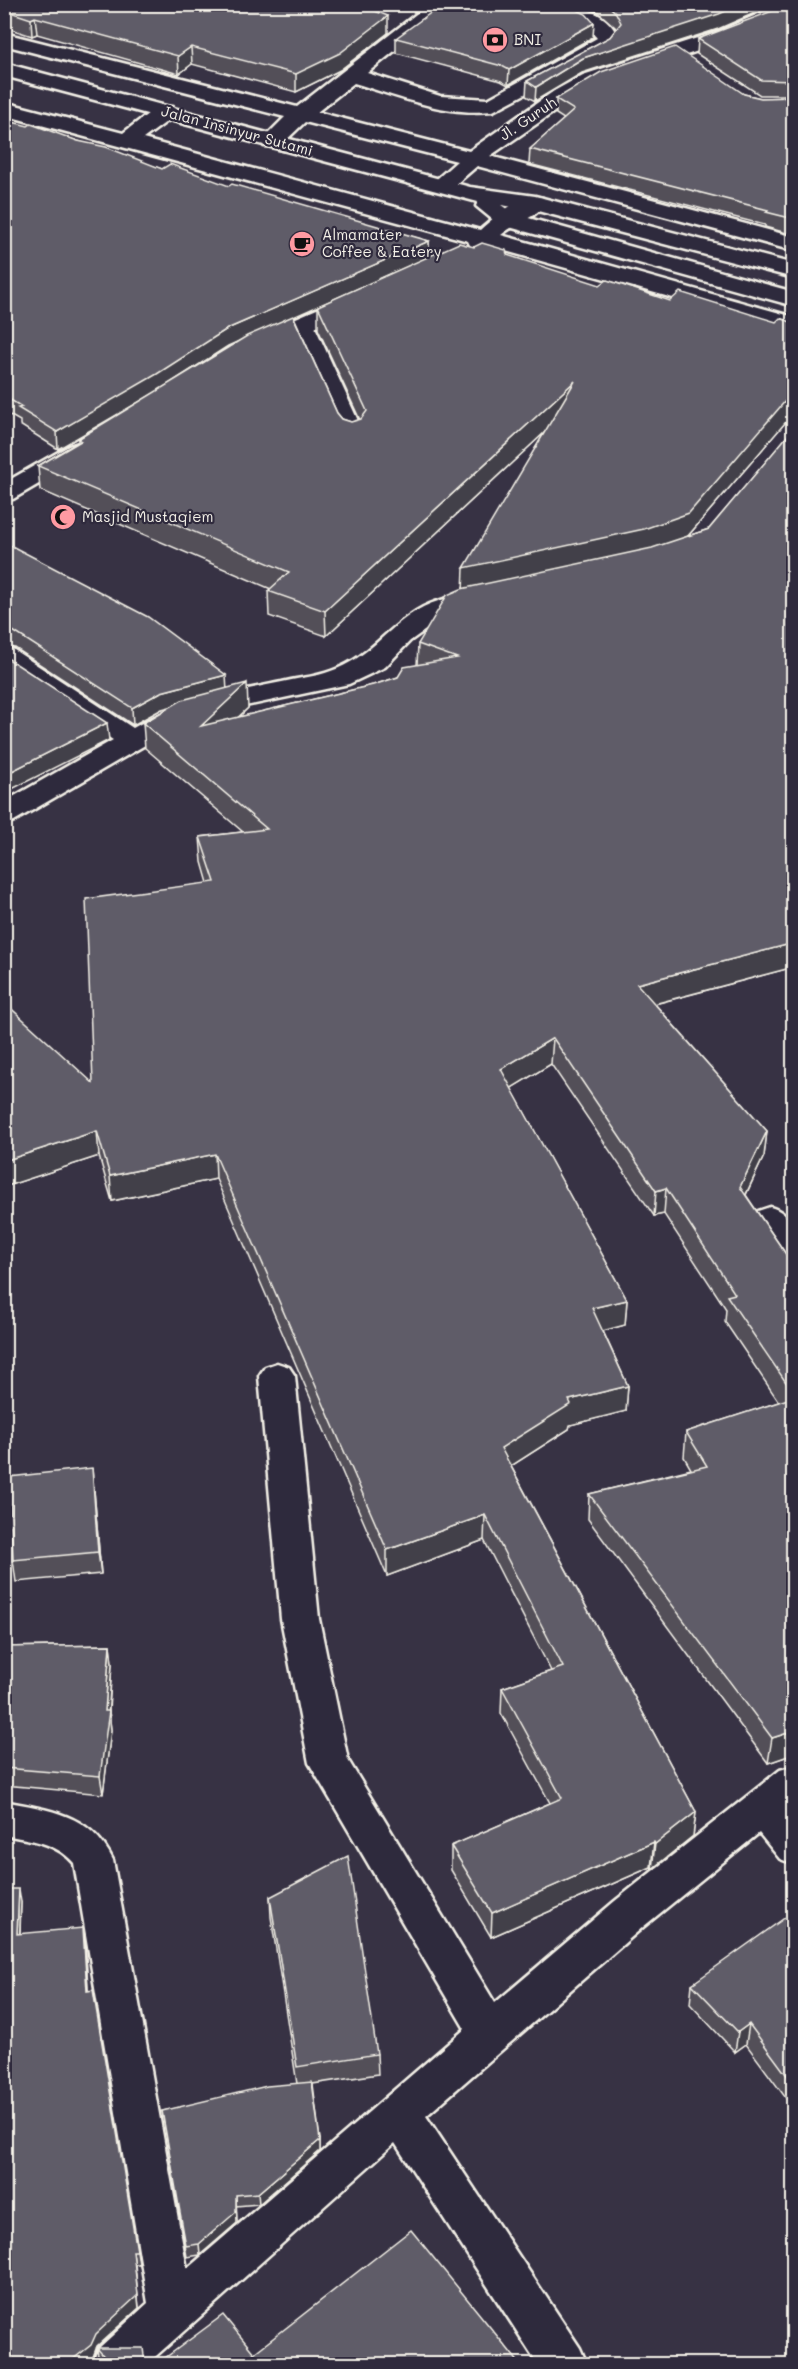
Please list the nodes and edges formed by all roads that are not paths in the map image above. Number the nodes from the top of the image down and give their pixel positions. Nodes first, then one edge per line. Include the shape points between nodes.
1 (443, 4) edge
2 (554, 4) edge
3 (794, 6) edge
4 (4, 39) edge
5 (676, 51) junction
6 (696, 67) edge
7 (4, 69) edge
8 (350, 75) junction
9 (4, 108) edge
10 (165, 112) junction
11 (300, 115) junction
12 (272, 141) junction
13 (125, 142) junction
14 (472, 158) junction
15 (441, 185) junction
16 (470, 194) junction
17 (535, 203) junction
18 (506, 219) junction
19 (485, 238) junction
20 (794, 244) edge
21 (625, 252) junction
22 (456, 255) edge
23 (794, 271) edge
24 (607, 272) junction
25 (385, 287) edge
26 (794, 299) edge
27 (301, 323) junction
28 (794, 325) edge
29 (238, 353) edge
30 (352, 436) edge
31 (96, 440) edge
32 (4, 494) edge
33 (502, 594) edge
34 (4, 656) edge
35 (132, 740) junction
36 (4, 815) edge
37 (770, 1219) dead end
38 (794, 1252) edge
39 (277, 1376) dead end
40 (778, 1795) edge
41 (4, 1818) edge
42 (794, 1847) edge
43 (491, 2035) junction
44 (399, 2112) junction
45 (172, 2311) junction
46 (115, 2364) edge
47 (564, 2364) edge

1 - 8 main road
2 - 8 main road via 591,21 608,34 608,39 602,46 493,105 456,104
3 - 5 main road, Jl. Guruh
4 - 11 main road
5 - 6 main road
5 - 14 main road, Jl. Guruh via 582,86
7 - 10 main road, Jalan Insinyur Sutami
8 - 11 main road
9 - 13 main road
10 - 12 main road, Jalan Insinyur Sutami
10 - 13 main road
11 - 12 main road
11 - 14 main road
12 - 15 main road, Jalan Insinyur Sutami
13 - 19 main road
14 - 15 main road, Jl. Guruh
14 - 20 main road
15 - 16 main road, Jalan Insinyur Sutami
16 - 17 main road, Jalan Insinyur Sutami
16 - 18 main road, Jalan Insinyur Sutami
17 - 18 main road
17 - 23 main road, Jalan Insinyur Sutami
18 - 19 main road
18 - 21 main road, Jalan Insinyur Sutami
19 - 22 main road
19 - 24 main road
21 - 24 main road
21 - 26 main road, Jalan Insinyur Sutami
24 - 28 main road
25 - 27 main road
27 - 29 main road
27 - 30 main road
31 - 32 main road
33 - 35 main road via 452,605 428,615 400,635 375,661 339,678 192,710
34 - 35 main road
35 - 36 main road
37 - 38 main road
39 - 43 main road via 300,1619 329,1763
40 - 42 main road
40 - 43 main road via 629,1914
41 - 45 main road via 48,1827 77,1840 93,1860
43 - 44 main road
44 - 45 main road
44 - 47 main road
45 - 46 main road

